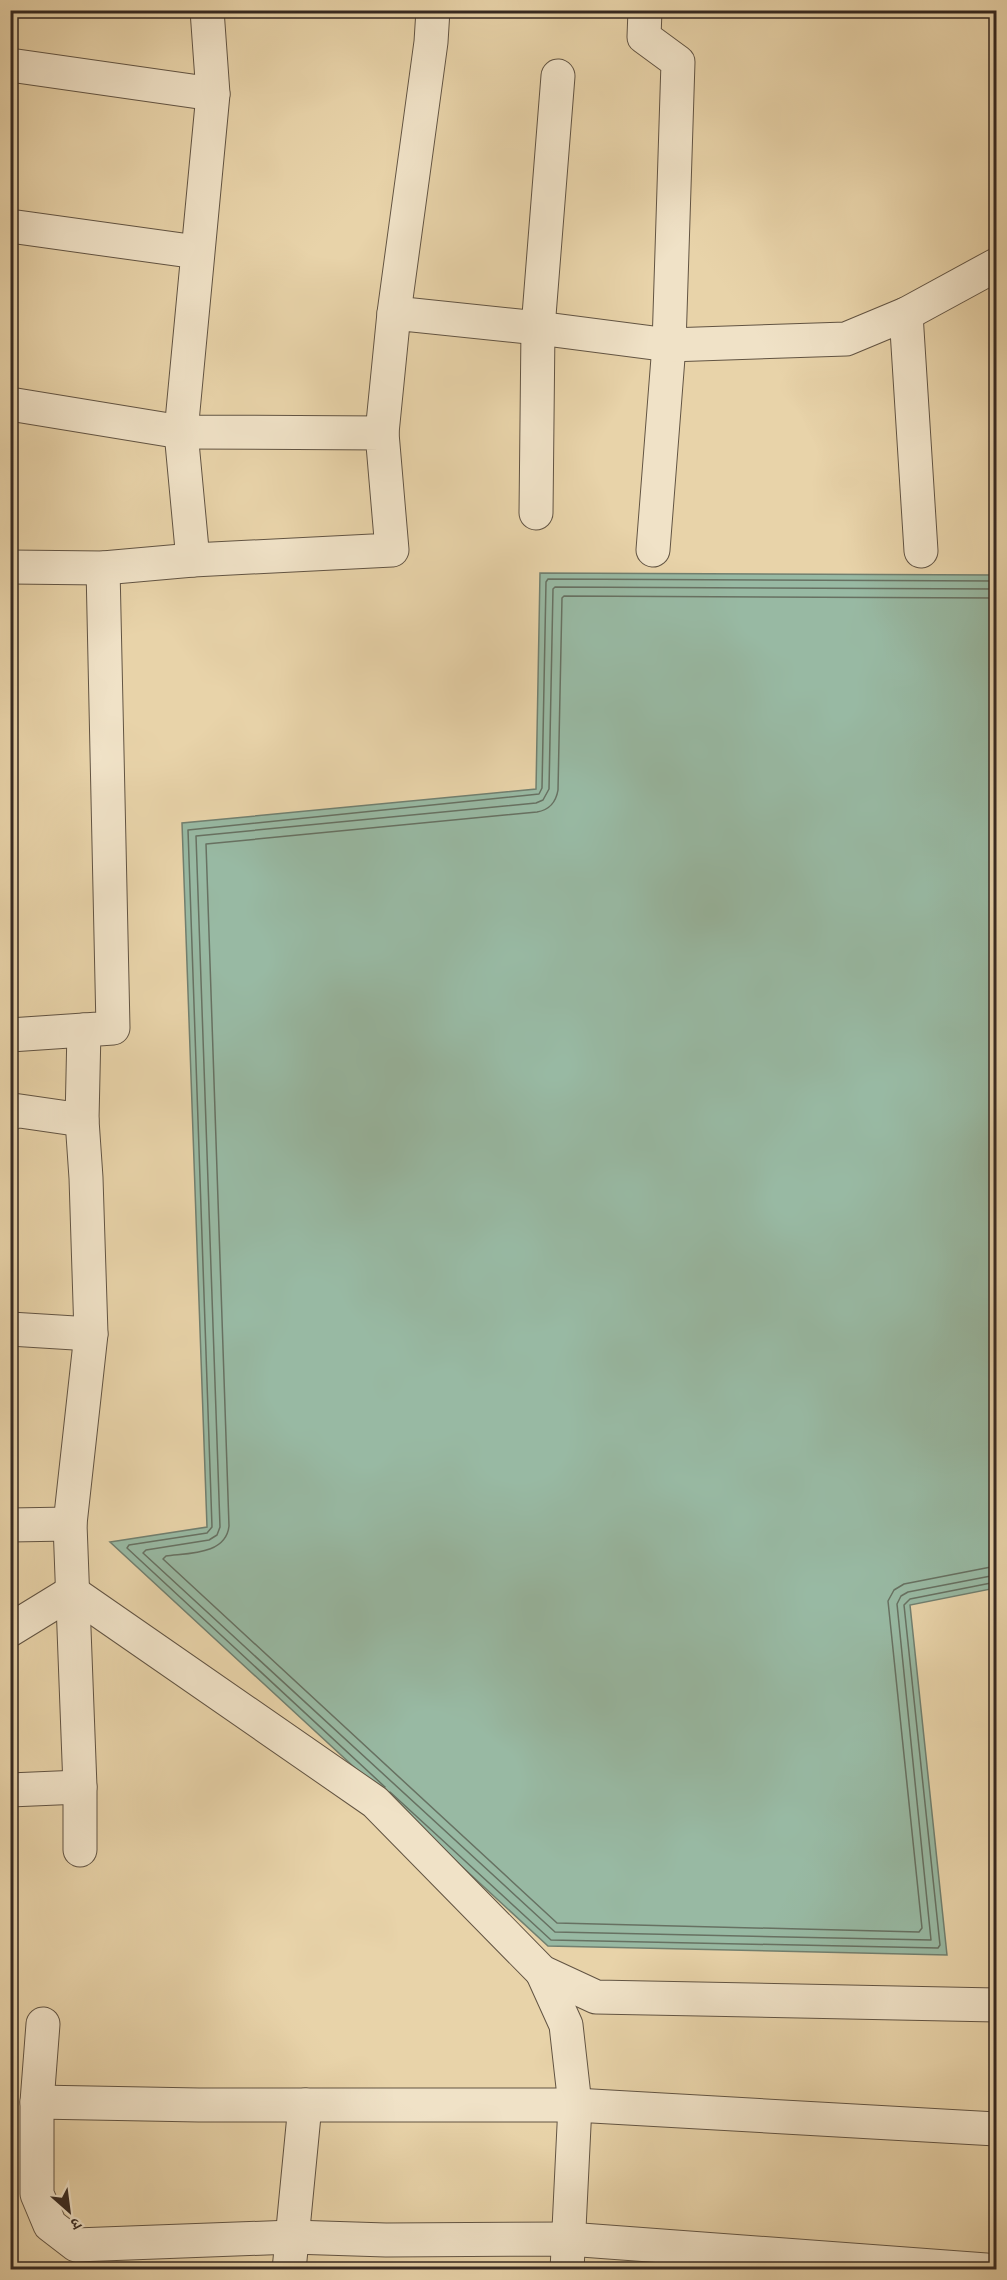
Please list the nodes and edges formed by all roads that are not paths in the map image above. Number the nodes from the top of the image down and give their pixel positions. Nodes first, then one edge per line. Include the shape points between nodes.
1 (207, 10) edge
2 (433, 10) edge
3 (645, 10) edge
4 (10, 65) edge
5 (558, 76) dead end
6 (213, 94) junction
7 (10, 226) edge
8 (197, 252) junction
9 (996, 266) edge
10 (394, 313) junction
11 (906, 315) junction
12 (538, 328) junction
13 (669, 345) junction
14 (10, 404) edge
15 (181, 432) junction
16 (382, 432) junction
17 (536, 513) dead end
18 (653, 550) dead end
19 (921, 552) dead end
20 (193, 560) junction
21 (10, 567) edge
22 (103, 568) junction
23 (84, 1030) junction
24 (10, 1035) edge
25 (10, 1114) edge
26 (82, 1120) junction
27 (10, 1329) edge
28 (91, 1334) junction
29 (70, 1524) junction
30 (10, 1526) edge
31 (72, 1592) junction
32 (10, 1630) edge
33 (80, 1787) junction
34 (10, 1790) edge
35 (80, 1850) dead end
36 (543, 1972) junction
37 (996, 2005) edge
38 (43, 2024) dead end
39 (37, 2102) junction
40 (305, 2105) junction
41 (575, 2105) junction
42 (996, 2128) edge
43 (292, 2236) junction
44 (567, 2254) edge
45 (289, 2270) edge
46 (986, 2270) edge

1 - 6 street
2 - 10 street
3 - 13 street via 644,37 678,62
4 - 6 street
5 - 12 street
6 - 8 street
7 - 8 street
8 - 15 street
9 - 11 street
10 - 12 street
10 - 16 street
11 - 13 street via 846,339
11 - 19 street
12 - 13 street
12 - 17 street
13 - 18 street
14 - 15 street
15 - 16 street
15 - 20 street
16 - 20 street via 392,550
20 - 22 street
21 - 22 street
22 - 23 street via 113,1028
23 - 24 street
23 - 26 street
25 - 26 street via 13,1110
26 - 28 street
27 - 28 street
28 - 29 street
29 - 30 street
29 - 31 street
31 - 32 street
31 - 33 street
31 - 36 street via 375,1802
33 - 34 street
33 - 35 street
36 - 37 street via 596,1997
36 - 41 street via 566,2025
38 - 39 street
39 - 40 street
39 - 43 street via 37,2194 51,2225 76,2245
40 - 41 street
40 - 43 street
41 - 42 street
41 - 44 street
43 - 44 street
43 - 45 street
44 - 46 street

